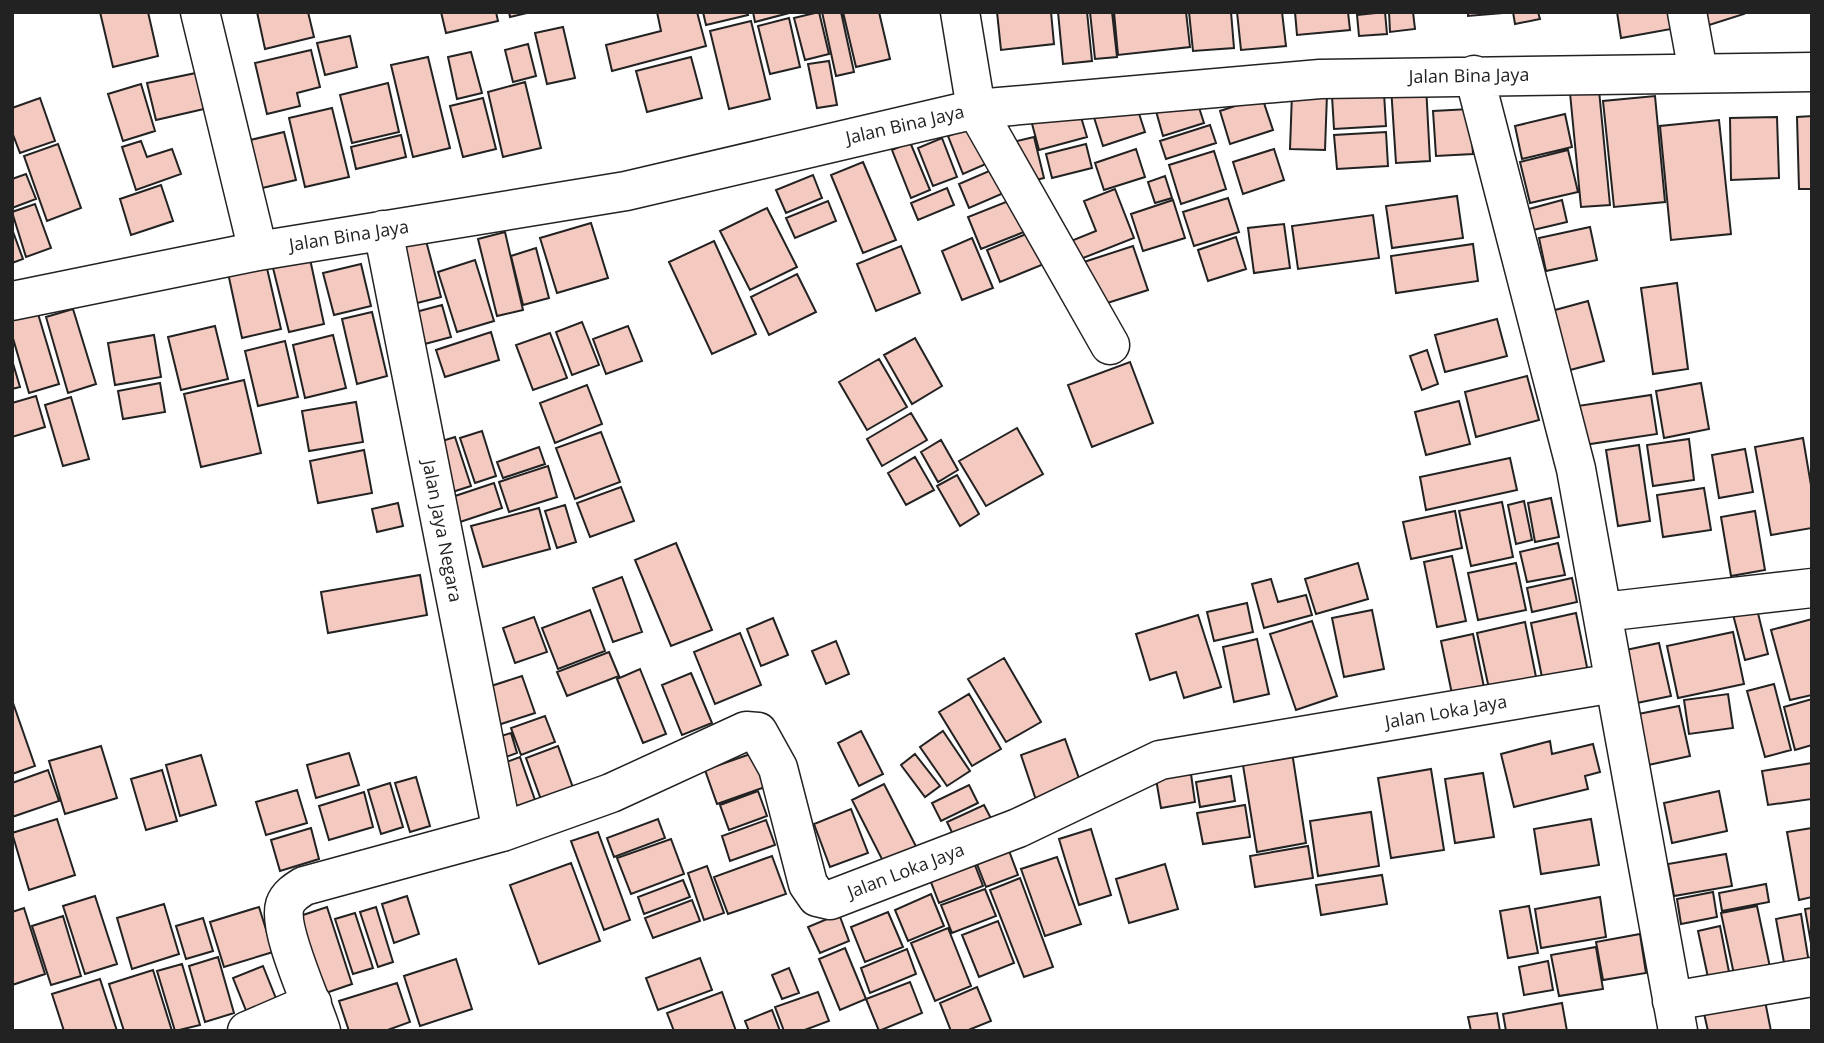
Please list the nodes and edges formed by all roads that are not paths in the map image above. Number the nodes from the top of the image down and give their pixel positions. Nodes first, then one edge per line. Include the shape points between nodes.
1 (200, 12) edge
2 (960, 12) edge
3 (1687, 12) edge
4 (1698, 72) junction
5 (1812, 72) edge
6 (1474, 75) junction
7 (976, 109) junction
8 (383, 230) junction
9 (258, 251) junction
10 (12, 301) edge
11 (1110, 345) dead end
12 (1812, 588) edge
13 (1603, 612) junction
14 (1614, 683) junction
15 (502, 832) junction
16 (1812, 977) edge
17 (1675, 1016) edge
18 (317, 1017) edge
19 (247, 1031) edge

1 - 9 street
2 - 7 street
3 - 4 street
4 - 5 street, Jalan Bina Jaya
4 - 6 street, Jalan Bina Jaya
6 - 7 street, Jalan Bina Jaya via 1320,79
6 - 13 street via 1576,469
7 - 8 street, Jalan Bina Jaya via 626,191
7 - 11 street
8 - 9 street, Jalan Bina Jaya
8 - 15 street, Jalan Jaya Negara
9 - 10 street, Jalan Bina Jaya
12 - 13 street
13 - 14 street
14 - 15 street, Jalan Loka Jaya via 1160,760 1018,828 830,900 817,897 808,884 778,768 753,730 611,793
14 - 17 street
15 - 18 street, Jalan Loka Jaya via 295,891 285,904 285,932
16 - 17 street
18 - 19 street

